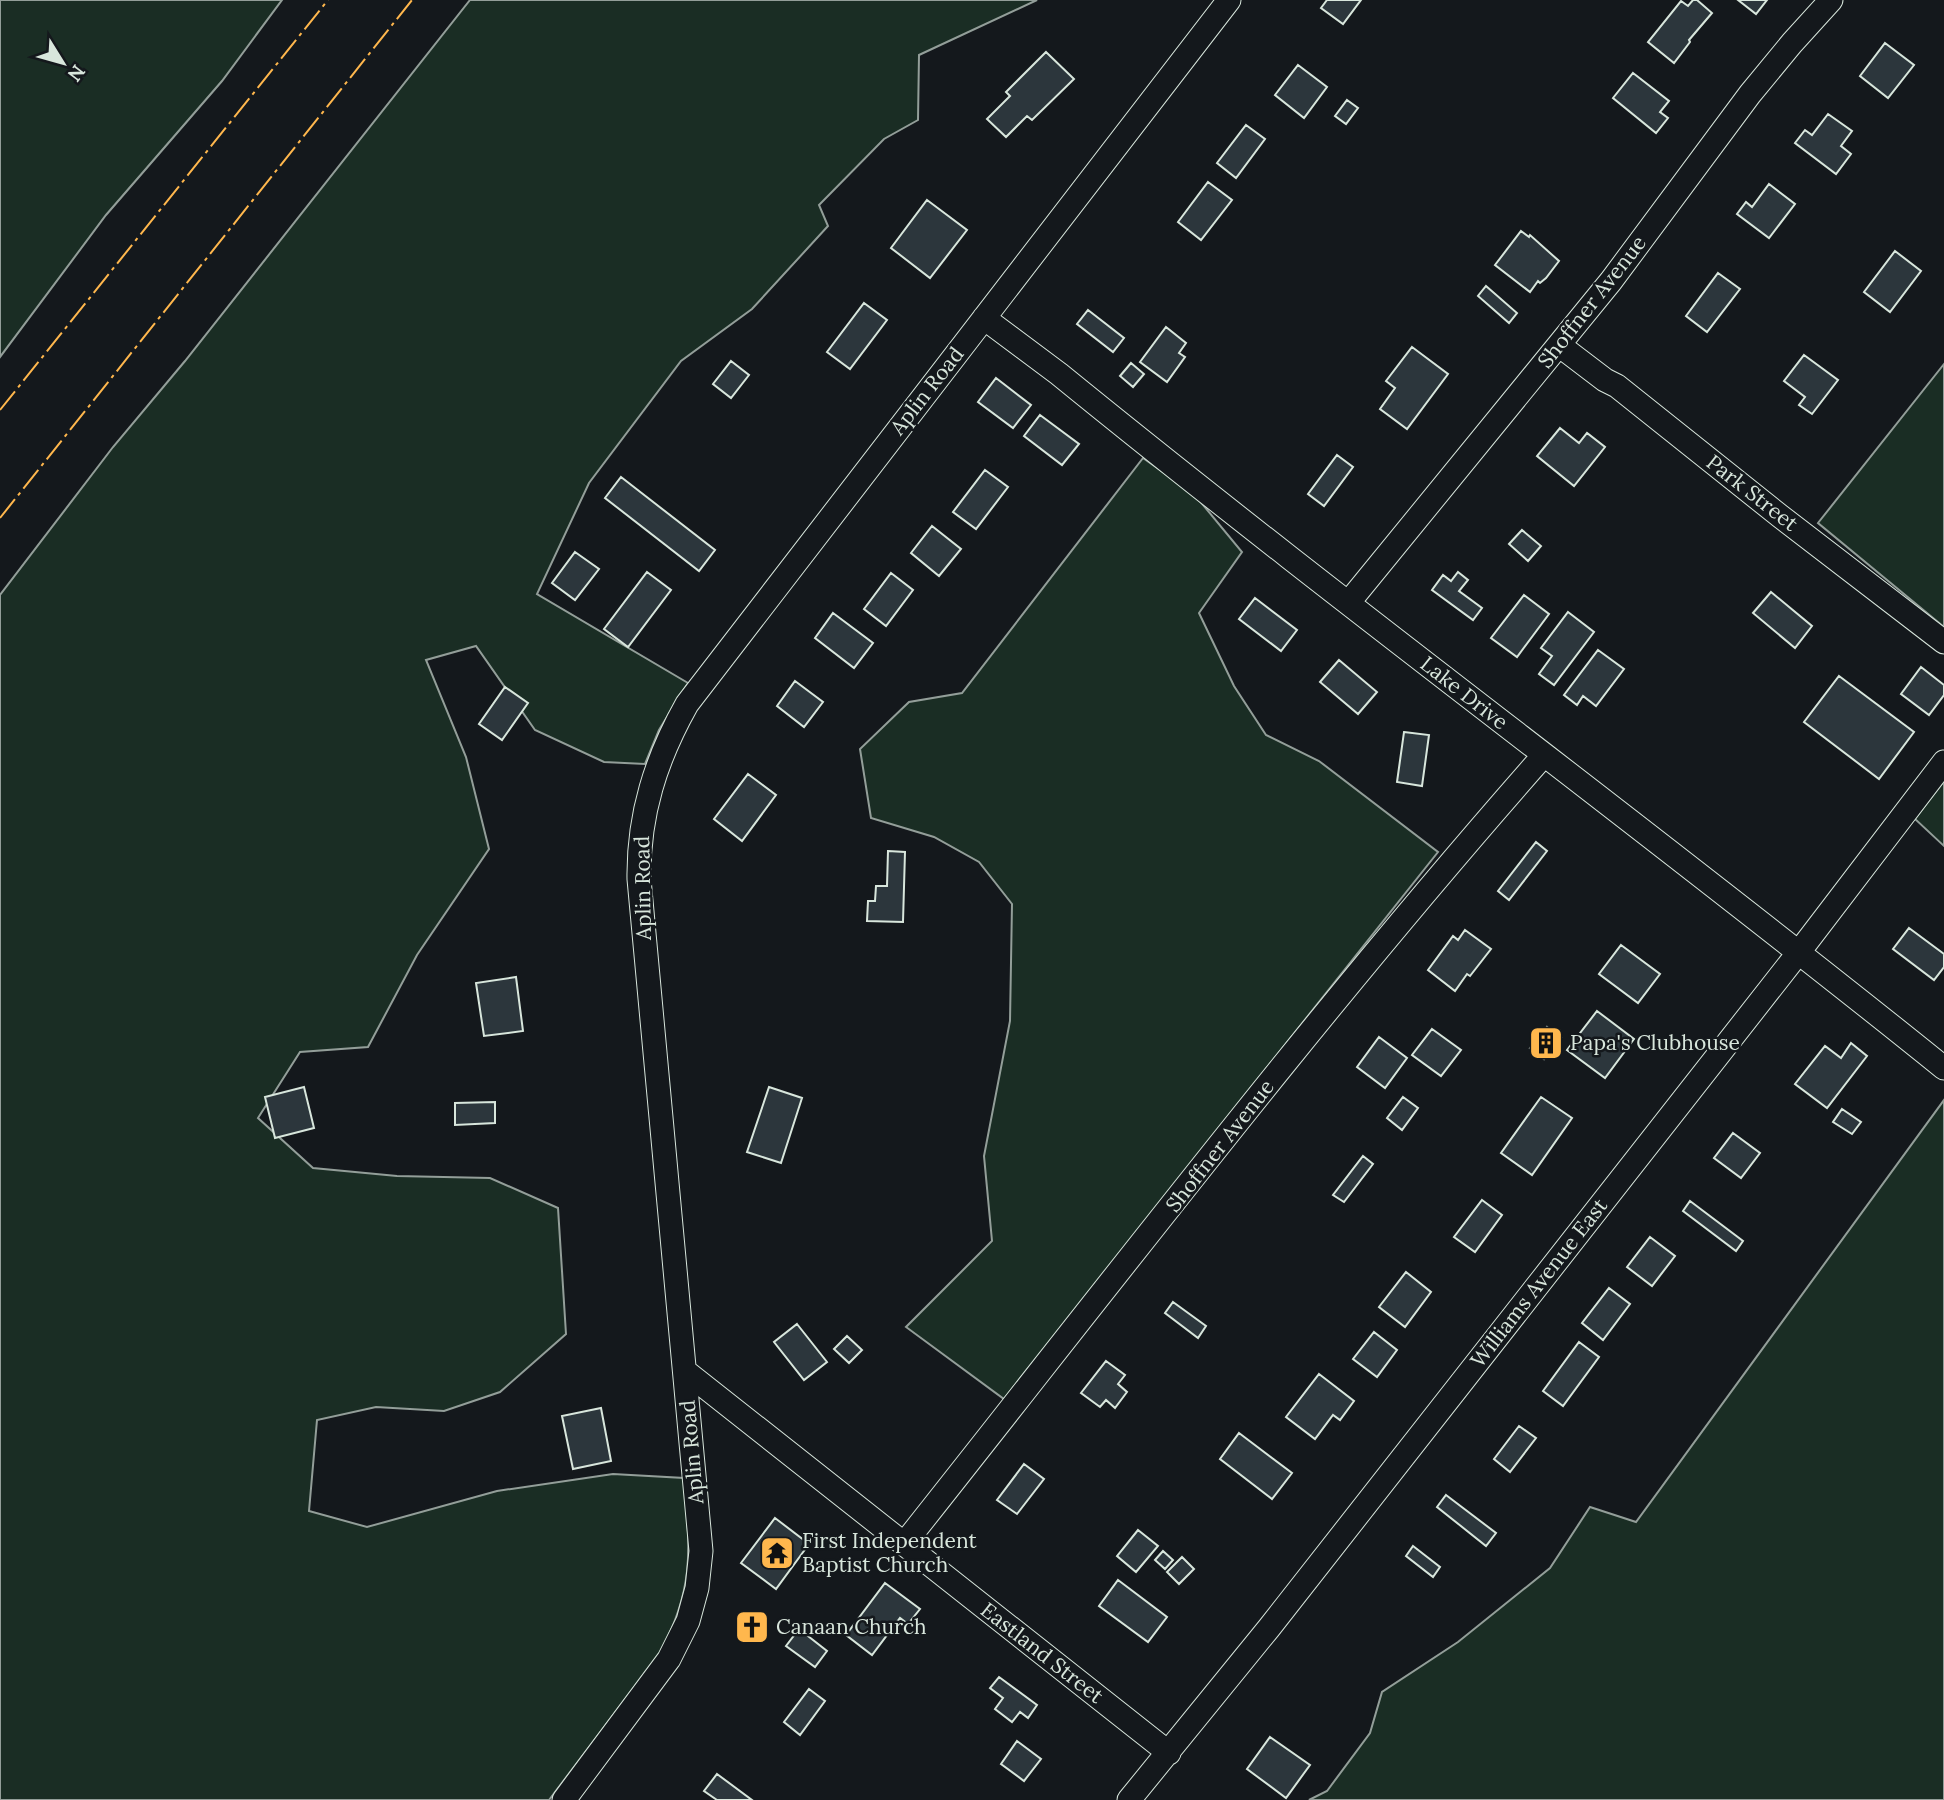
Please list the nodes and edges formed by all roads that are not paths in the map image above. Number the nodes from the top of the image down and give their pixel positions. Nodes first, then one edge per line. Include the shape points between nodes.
1 (1229, 0) edge
2 (1831, 0) edge
3 (984, 318) junction
4 (1559, 345) junction
5 (1349, 602) junction
6 (1944, 642) edge
7 (1544, 755) junction
8 (1944, 762) edge
9 (1798, 952) junction
10 (1944, 1068) edge
11 (685, 1371) junction
12 (904, 1544) junction
13 (1169, 1753) junction
14 (564, 1800) edge
15 (1129, 1800) edge

1 - 3 street, Aplin Road
2 - 4 street, Shoffner Avenue via 1750,94
3 - 5 street, Lake Drive
3 - 11 street, Aplin Road via 687,704 653,776 640,838 639,879
4 - 5 street, Shoffner Avenue
4 - 6 street, Park Street via 1618,386
5 - 7 street, Lake Drive
7 - 9 street, Lake Drive
7 - 12 street, Shoffner Avenue via 1345,989
8 - 9 street, Williams Avenue East
9 - 10 street, Lake Drive
9 - 13 street, Williams Avenue East
11 - 12 street, Eastland Street
11 - 14 street, Aplin Road via 701,1551 691,1610 670,1660
12 - 13 street, Eastland Street
13 - 15 street, Williams Avenue East

